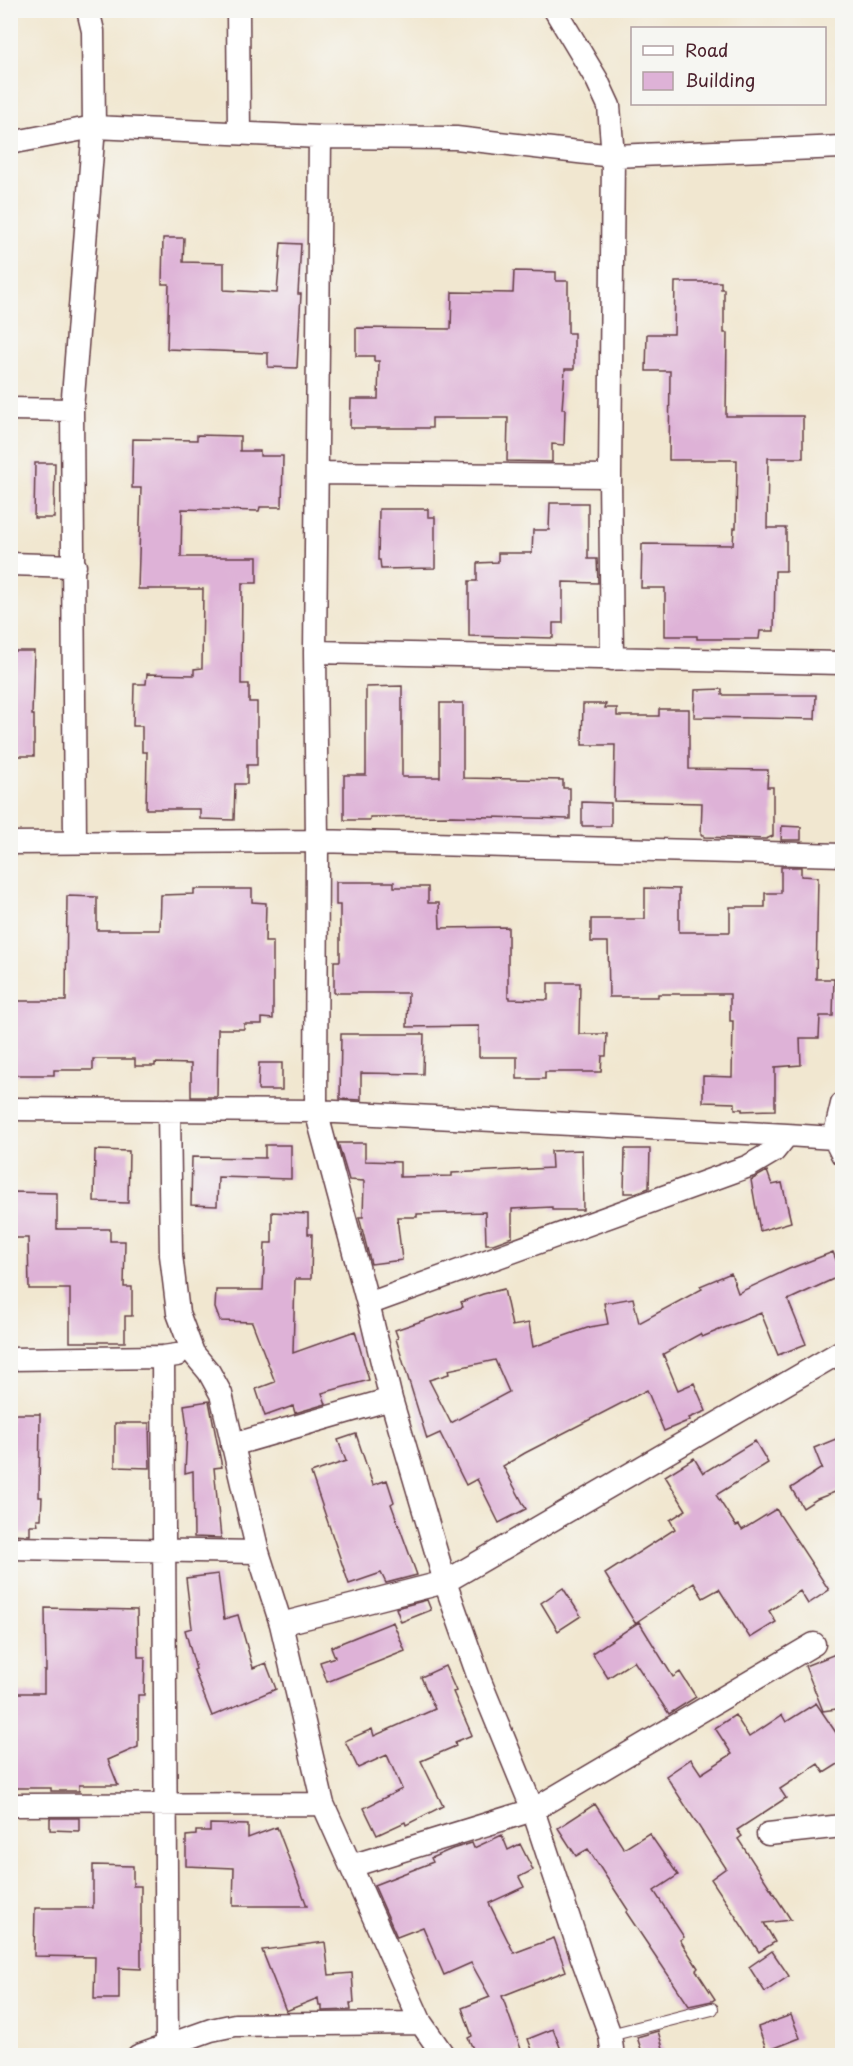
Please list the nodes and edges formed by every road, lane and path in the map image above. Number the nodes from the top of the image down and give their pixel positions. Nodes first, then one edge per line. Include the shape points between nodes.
1 (88, 10) edge
2 (237, 10) edge
3 (555, 10) edge
4 (94, 127) junction
5 (239, 133) junction
6 (320, 137) junction
7 (10, 143) edge
8 (843, 147) edge
9 (613, 156) junction
10 (10, 409) edge
11 (72, 410) junction
12 (317, 472) junction
13 (610, 476) junction
14 (10, 564) edge
15 (75, 566) junction
16 (315, 652) junction
17 (612, 659) junction
18 (843, 663) edge
19 (75, 841) junction
20 (317, 841) junction
21 (10, 843) edge
22 (843, 855) edge
23 (843, 1104) edge
24 (10, 1109) edge
25 (169, 1110) junction
26 (316, 1111) junction
27 (787, 1136) junction
28 (838, 1146) edge
29 (368, 1304) junction
30 (843, 1351) edge
31 (193, 1353) junction
32 (163, 1357) junction
33 (10, 1359) edge
34 (391, 1399) junction
35 (232, 1445) junction
36 (10, 1548) edge
37 (165, 1551) junction
38 (258, 1552) junction
39 (445, 1582) junction
40 (280, 1624) junction
41 (814, 1644) dead end
42 (166, 1804) junction
43 (323, 1804) junction
44 (10, 1805) edge
45 (533, 1810) junction
46 (843, 1826) edge
47 (768, 1834) dead end
48 (351, 1866) junction
49 (712, 2009) dead end
50 (421, 2023) junction
51 (167, 2045) junction
52 (612, 2045) edge
53 (138, 2055) edge
54 (444, 2055) edge

1 - 4 street via 93,31
2 - 5 street
3 - 9 street via 609,106
4 - 5 street
4 - 7 street
4 - 11 street
5 - 6 street
6 - 9 street via 456,138
6 - 12 street
8 - 9 street
9 - 13 street
10 - 11 street
11 - 15 street
12 - 13 street
12 - 16 street
13 - 17 street
14 - 15 street
15 - 19 street
16 - 17 street
16 - 20 street
17 - 18 street
19 - 20 street
19 - 21 street
20 - 22 street
20 - 26 street
23 - 28 street
24 - 25 street
25 - 26 street
25 - 31 street via 171,1255 178,1313
26 - 27 street
26 - 29 street
27 - 28 street
27 - 29 street via 774,1151 748,1166
29 - 34 street
30 - 39 street
31 - 32 street
31 - 35 street via 221,1394
32 - 33 street
32 - 37 street
34 - 35 street
34 - 39 street
35 - 38 street
36 - 37 street
37 - 38 street
37 - 42 street
38 - 40 street
39 - 40 street
39 - 45 street
40 - 43 street
41 - 45 street
42 - 43 street
42 - 44 street
42 - 51 street
43 - 48 street
45 - 48 street
45 - 52 street
46 - 47 street
48 - 50 street
49 - 52 lane
50 - 51 street via 235,2025
50 - 54 street
51 - 53 street

